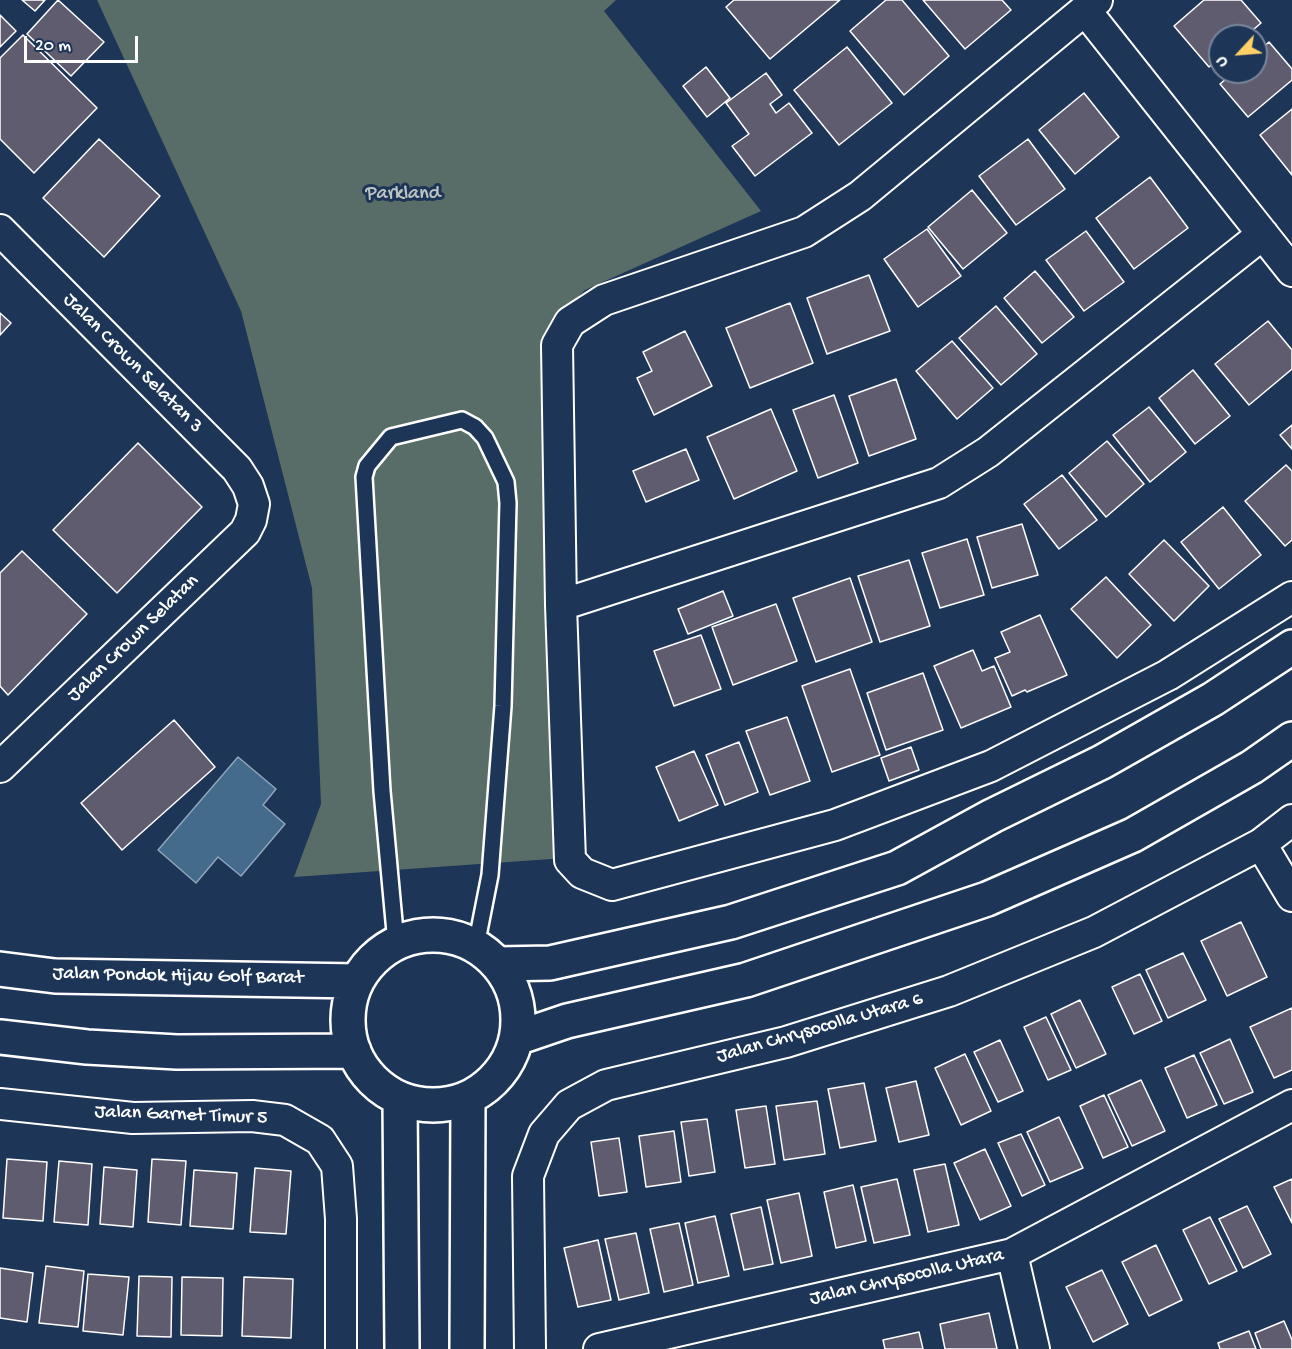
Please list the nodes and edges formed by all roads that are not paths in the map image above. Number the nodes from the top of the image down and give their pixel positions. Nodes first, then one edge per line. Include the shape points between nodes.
1 (1091, 5) edge
2 (0, 230) edge
3 (1263, 234) junction
4 (1292, 271) edge
5 (254, 504) joint
6 (1292, 597) edge
7 (561, 605) junction
8 (1292, 647) edge
9 (1292, 739) edge
10 (0, 767) edge
11 (1292, 820) edge
12 (1261, 844) junction
13 (1292, 896) edge
14 (396, 943) junction
15 (487, 955) junction
16 (0, 969) edge
17 (357, 981) junction
18 (0, 1037) edge
19 (516, 1038) junction
20 (354, 1051) junction
21 (468, 1098) junction
22 (400, 1099) junction
23 (0, 1104) edge
24 (1292, 1105) edge
25 (1012, 1254) junction
26 (342, 1349) edge
27 (402, 1349) edge
28 (467, 1349) edge
29 (530, 1349) edge
30 (599, 1349) edge
31 (1034, 1349) edge

1 - 3 street
1 - 7 street via 860,196 804,232 604,300 570,322 557,345
2 - 5 street, Jalan Crown Selatan 3 via 237,470
3 - 4 street
3 - 7 street via 988,452 939,483
5 - 10 street, Jalan Crown Selatan via 245,532
6 - 7 street via 1168,675 991,766 835,825 612,885 582,873 570,860
8 - 15 street via 1213,699 1102,762 897,868 731,922 550,963
9 - 19 street via 1252,767 1132,835 987,899 746,980 567,1021
11 - 12 street, Jalan Chrysocolla Utara 6
12 - 13 street
12 - 29 street, Jalan Chrysocolla Utara 6 via 1094,932 949,991 786,1042 606,1085 569,1105 544,1134 528,1176
14 - 15 street via 423,935 451,936
14 - 15 lane via 382,791 364,477 367,466 391,437 462,420 485,438 506,482 508,503 503,706
14 - 17 street via 374,958
15 - 19 street via 512,987 518,1012
16 - 17 street, Jalan Pondok Hijau Golf Barat via 55,976
17 - 20 street via 349,1004 348,1028
18 - 20 street via 166,1051
19 - 21 street via 507,1063 490,1084
20 - 22 street via 365,1072
21 - 22 street via 446,1105
21 - 28 street
22 - 27 street
23 - 26 street, Jalan Garnet Timur 5 via 133,1118 252,1116 285,1120 320,1140 338,1166
24 - 25 street, Jalan Chrysocolla Utara
25 - 30 street, Jalan Chrysocolla Utara
25 - 31 street

